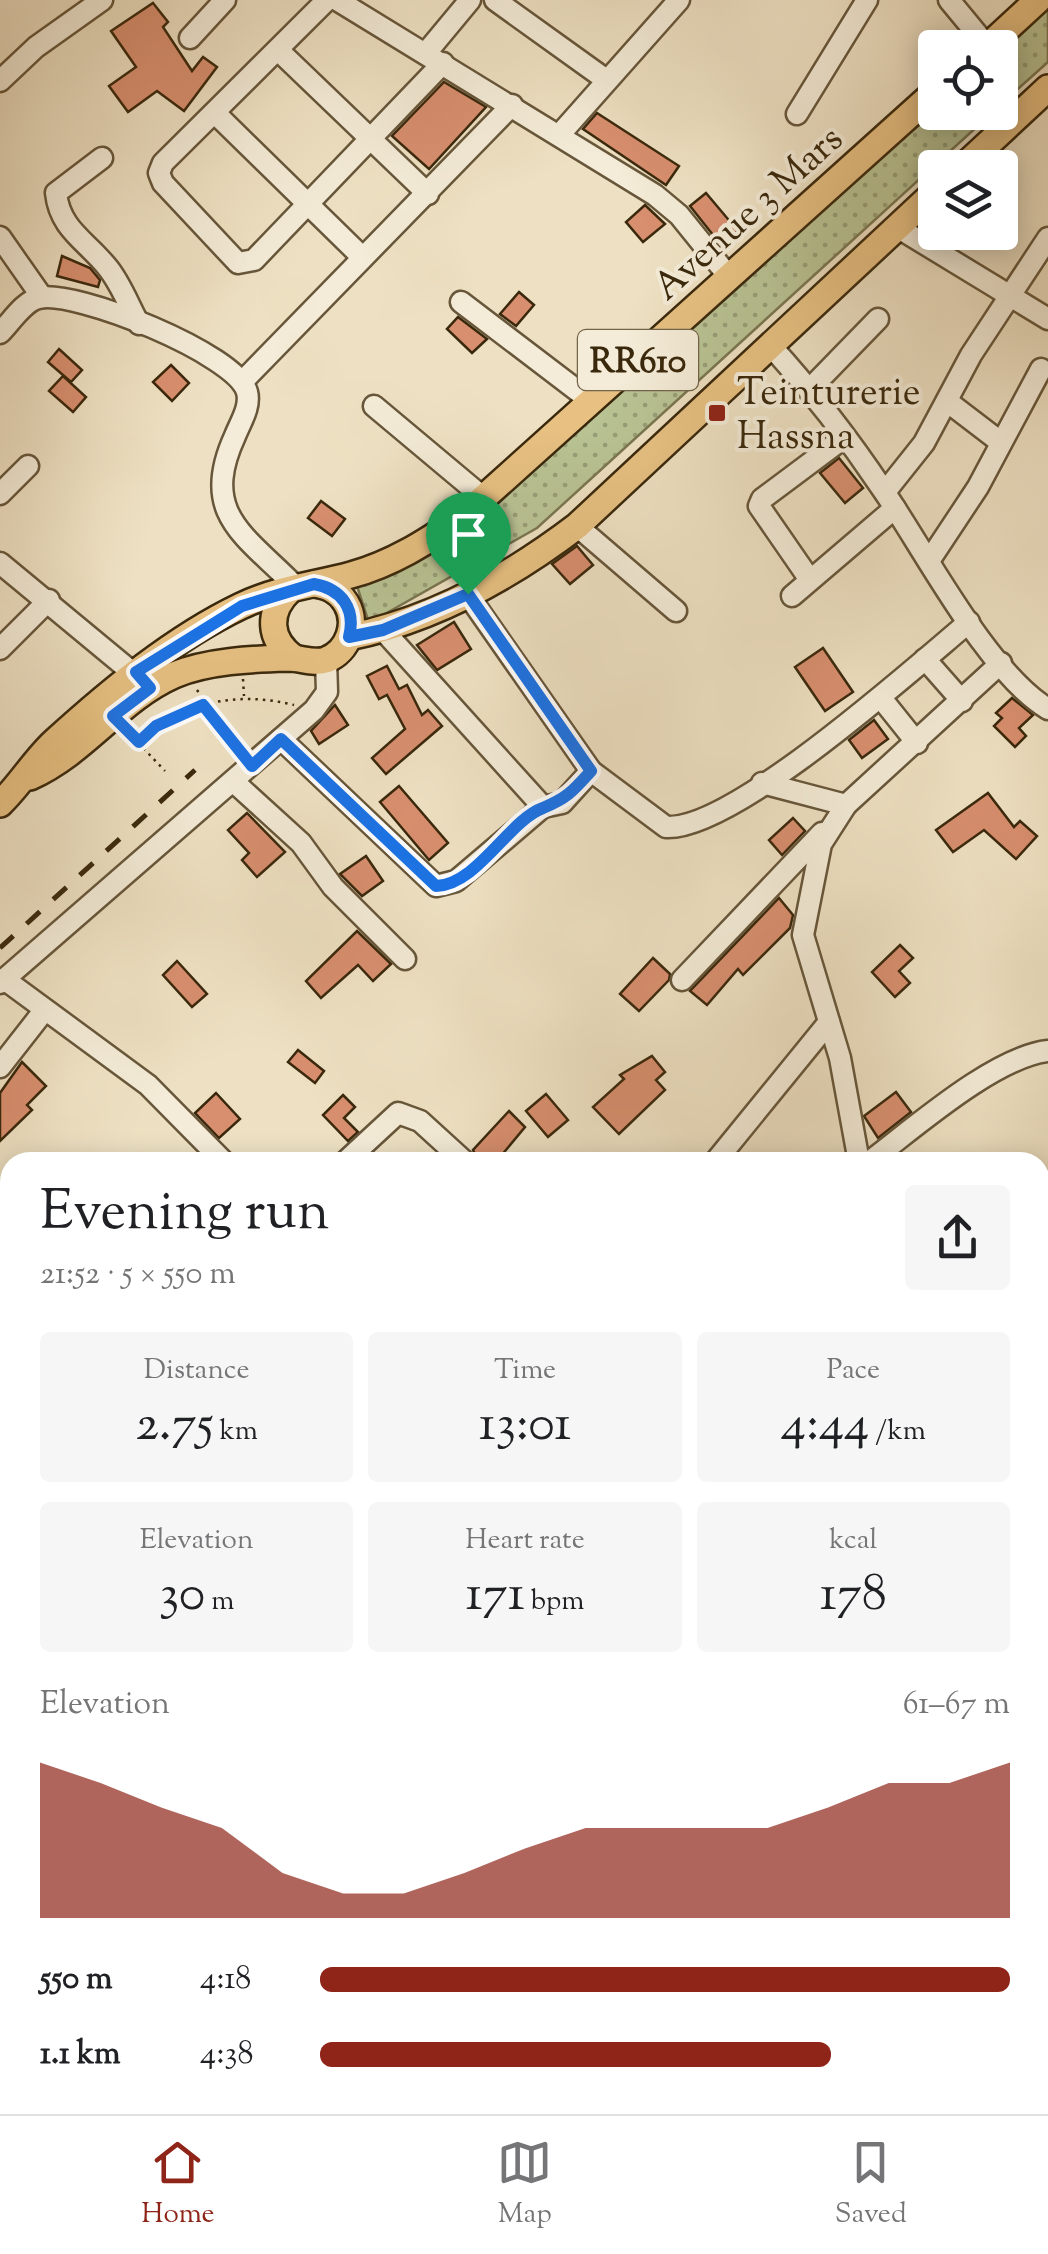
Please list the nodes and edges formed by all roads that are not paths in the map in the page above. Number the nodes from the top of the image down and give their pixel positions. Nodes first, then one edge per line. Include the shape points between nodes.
1 (102, 0) edge
2 (225, 0) edge
3 (327, 0) edge
4 (337, 0) edge
5 (470, 0) edge
6 (495, 0) edge
7 (678, 0) edge
8 (867, 0) edge
9 (949, 0) edge
10 (1027, 3) edge
11 (973, 30) edge
12 (1002, 30) edge
13 (190, 38) dead end
14 (278, 50) junction
15 (434, 58) junction
16 (605, 79) junction
17 (0, 81) edge
18 (1048, 88) edge
19 (512, 106) junction
20 (918, 107) edge
21 (216, 114) junction
22 (797, 114) dead end
23 (561, 134) junction
24 (370, 142) junction
25 (981, 150) edge
26 (102, 158) dead end
27 (428, 194) junction
28 (309, 205) junction
29 (918, 209) edge
30 (898, 228) junction
31 (0, 237) edge
32 (1048, 238) edge
33 (362, 257) junction
34 (730, 278) junction
35 (1012, 293) junction
36 (42, 296) junction
37 (461, 302) dead end
38 (878, 319) dead end
39 (1048, 319) edge
40 (139, 324) junction
41 (0, 333) edge
42 (770, 345) junction
43 (1041, 369) dead end
44 (242, 382) junction
45 (808, 390) junction
46 (591, 401) junction
47 (948, 402) junction
48 (374, 406) dead end
49 (846, 437) junction
50 (999, 441) junction
51 (28, 466) dead end
52 (0, 494) edge
53 (485, 498) junction
54 (890, 500) junction
55 (577, 526) junction
56 (929, 561) junction
57 (1, 566) edge
58 (808, 578) junction
59 (300, 587) junction
60 (468, 594) junction
61 (792, 596) dead end
62 (50, 600) junction
63 (676, 611) dead end
64 (969, 622) junction
65 (383, 630) junction
66 (349, 637) junction
67 (0, 649) edge
68 (294, 658) junction
69 (925, 659) junction
70 (326, 660) junction
71 (1001, 662) junction
72 (143, 680) junction
73 (881, 698) junction
74 (962, 701) junction
75 (1048, 710) edge
76 (281, 739) junction
77 (917, 743) junction
78 (591, 771) junction
79 (28, 778) junction
80 (234, 782) junction
81 (762, 783) junction
82 (0, 804) edge
83 (846, 805) junction
84 (543, 807) junction
85 (832, 822) junction
86 (405, 959) dead end
87 (682, 980) dead end
88 (2, 981) edge
89 (44, 1012) junction
90 (829, 1022) junction
91 (1048, 1051) edge
92 (0, 1067) edge
93 (214, 1152) edge
94 (359, 1152) edge
95 (454, 1152) edge
96 (722, 1152) edge
97 (857, 1152) edge
98 (883, 1152) edge

1 - 17 street
2 - 13 street
3 - 14 street
4 - 15 street
5 - 15 street
6 - 16 street
7 - 16 street
8 - 22 street
9 - 11 street
10 - 12 main road
14 - 21 street
14 - 24 street
15 - 19 street
15 - 24 street
16 - 23 street
18 - 25 main road
19 - 23 street
19 - 27 street
20 - 34 main road, Avenue 3 Mars / RR610
21 - 28 street
21 - 28 street via 159,173 238,263 254,260
23 - 34 street via 680,215
24 - 27 street
24 - 28 street
26 - 40 street via 56,193 58,210 76,239 108,268
27 - 33 street
28 - 33 street
29 - 30 main road, RR610
30 - 35 street
30 - 42 main road, RR610
31 - 36 street
32 - 35 street
33 - 44 street
34 - 46 main road, Avenue 3 Mars / RR610
35 - 39 street
35 - 47 street
36 - 40 street
36 - 41 street
37 - 46 street
38 - 45 street
40 - 44 street via 210,353
42 - 45 street
42 - 55 main road, RR610
43 - 50 street
44 - 59 street via 248,402 224,460 220,494 232,522
45 - 49 street
46 - 53 main road, Avenue 3 Mars / RR610
47 - 50 street
47 - 54 street
48 - 53 street
49 - 54 street
49 - 58 street via 759,506
50 - 56 street via 978,487
51 - 52 street
53 - 59 main road, Avenue 3 Mars / RR610 via 416,548
54 - 56 street
54 - 58 street
55 - 60 main road, RR610
55 - 63 street
56 - 64 street
57 - 62 street
58 - 61 street
59 - 66 main road via 342,597 351,616
59 - 68 main road via 280,600 273,625
59 - 72 main road, RR610 via 221,616
60 - 65 main road, RR610
60 - 78 street
62 - 67 street
62 - 72 street
64 - 69 street
64 - 71 street
65 - 66 main road, RR610
65 - 84 street
66 - 70 main road
68 - 70 main road, RR610
68 - 72 main road, RR610
69 - 73 street
69 - 74 street
70 - 76 street via 327,692
71 - 74 street
71 - 75 street
72 - 79 main road, RR610 via 52,744
72 - 79 main road, RR610 via 64,762
73 - 77 street
73 - 81 street
74 - 77 street
76 - 80 street
76 - 84 street via 436,886 456,881
77 - 83 street
78 - 81 street via 666,827 714,813
78 - 84 street via 562,802
79 - 82 main road, RR610
80 - 86 street via 301,843 333,887
80 - 88 street
81 - 83 street
83 - 85 street
85 - 87 street
85 - 90 street via 802,935
88 - 89 street
89 - 92 street
89 - 93 street via 148,1085
90 - 96 street
90 - 97 street
91 - 98 street via 986,1076
94 - 95 street via 398,1113

